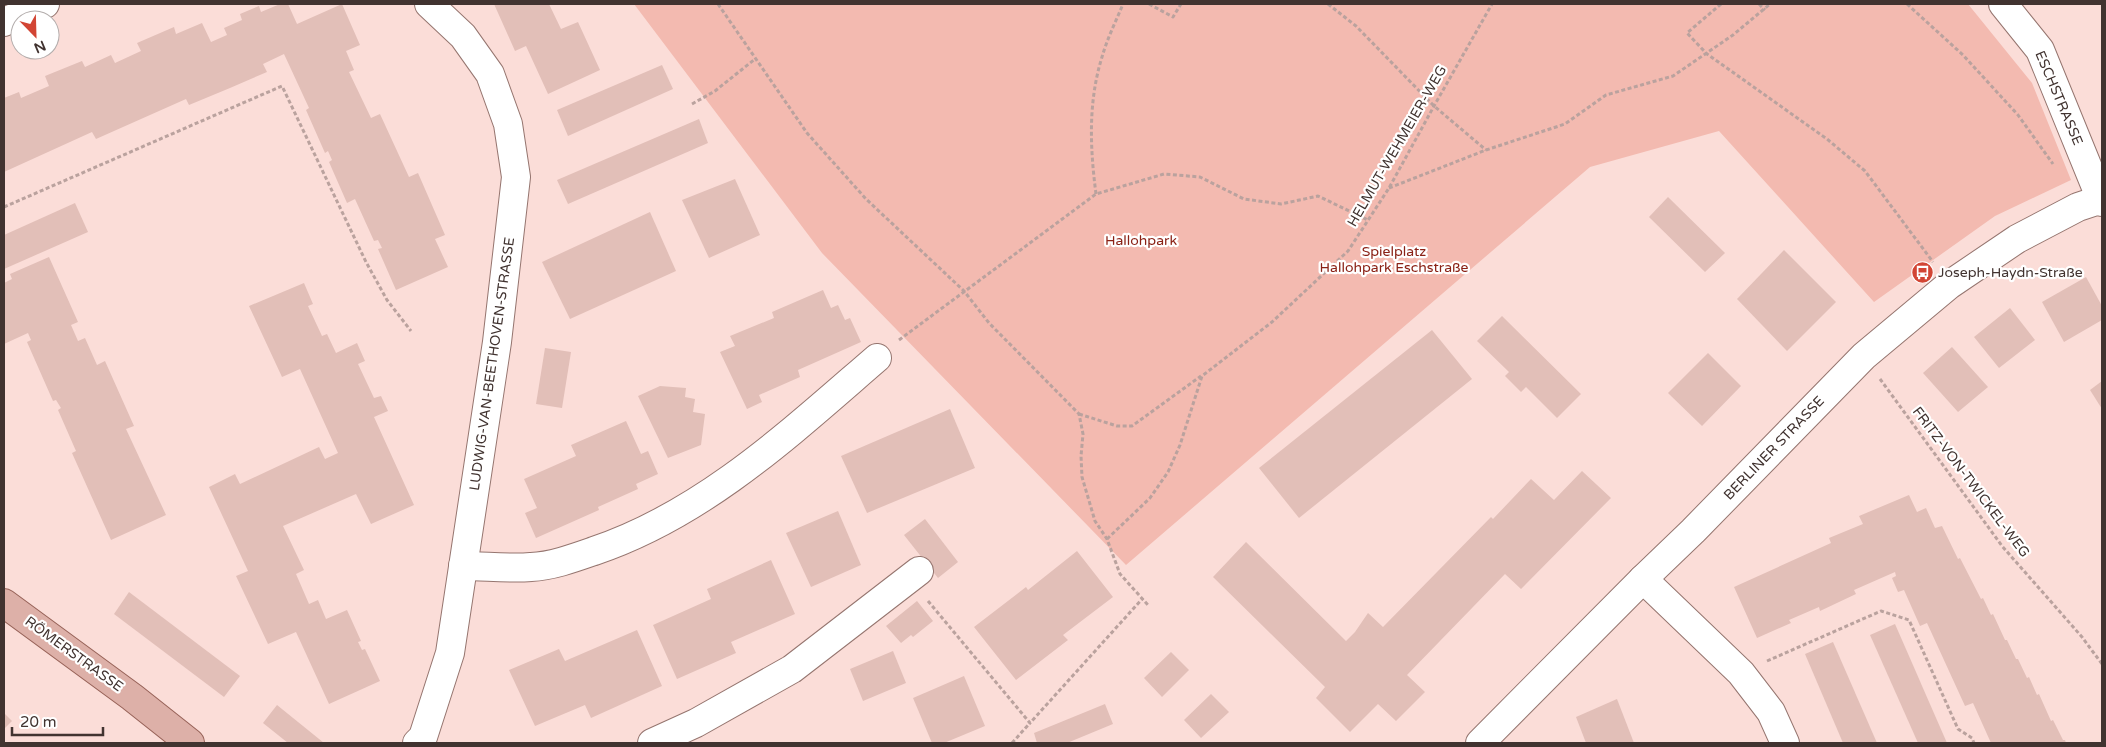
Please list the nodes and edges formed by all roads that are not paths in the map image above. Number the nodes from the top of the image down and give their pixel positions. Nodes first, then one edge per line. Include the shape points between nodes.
1 (45, 4) edge
2 (430, 4) edge
3 (2003, 4) edge
4 (4, 22) edge
5 (2102, 200) edge
6 (877, 358) road end
7 (463, 566) junction
8 (914, 576) road end
9 (1643, 579) junction
10 (4, 603) edge
11 (428, 741) edge
12 (190, 743) edge
13 (652, 743) edge
14 (1480, 743) edge
15 (1785, 743) edge

1 - 4 street
2 - 7 street, LUDWIG-VAN-BEETHOVEN-STRASSE via 463,36 490,74 508,124 516,178 505,282
3 - 5 street, ESCHSTRASSE via 2040,50
5 - 9 street, BERLINER STRASSE via 2078,207 2017,239 1949,285 1864,356
6 - 7 street via 738,475 664,522 569,560 532,568
7 - 11 street, LUDWIG-VAN-BEETHOVEN-STRASSE via 450,653
8 - 13 street via 792,670 696,723
9 - 14 street, BERLINER STRASSE
9 - 15 street via 1741,673 1771,712
10 - 12 main road, RÖMERSTRASSE

